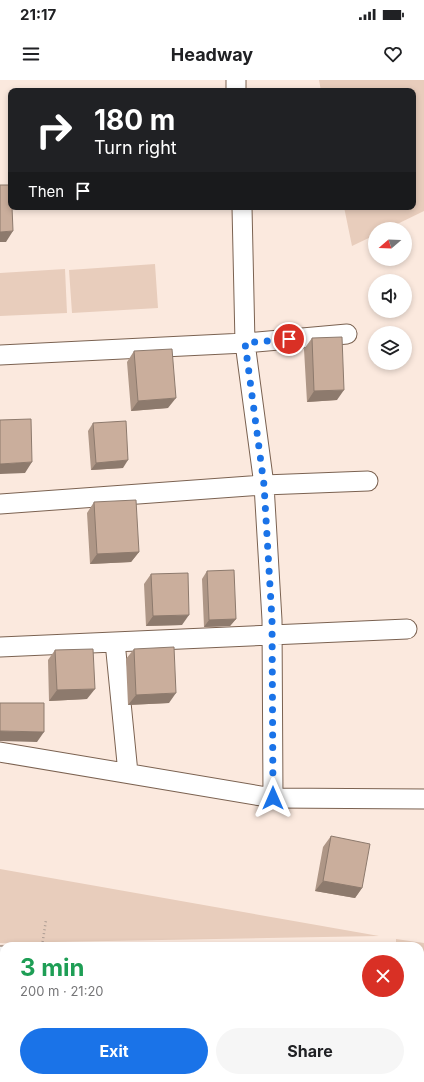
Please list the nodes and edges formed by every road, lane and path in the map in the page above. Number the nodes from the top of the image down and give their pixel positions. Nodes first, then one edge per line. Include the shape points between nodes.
1 (242, 210) edge
2 (347, 334) dead end
3 (245, 343) junction
4 (0, 355) edge
5 (368, 481) dead end
6 (264, 485) junction
7 (0, 504) edge
8 (407, 629) dead end
9 (272, 636) junction
10 (115, 642) junction
11 (0, 647) edge
12 (0, 752) edge
13 (128, 773) junction
14 (273, 798) junction
15 (424, 799) edge
16 (46, 920) dead end
17 (43, 942) edge

1 - 3 street
2 - 3 street
3 - 4 street
3 - 6 street
5 - 6 street
6 - 7 street
6 - 9 street
8 - 9 street
9 - 10 street
9 - 14 street
10 - 11 street
10 - 13 street
12 - 13 street
13 - 14 street
14 - 15 street
16 - 17 path

